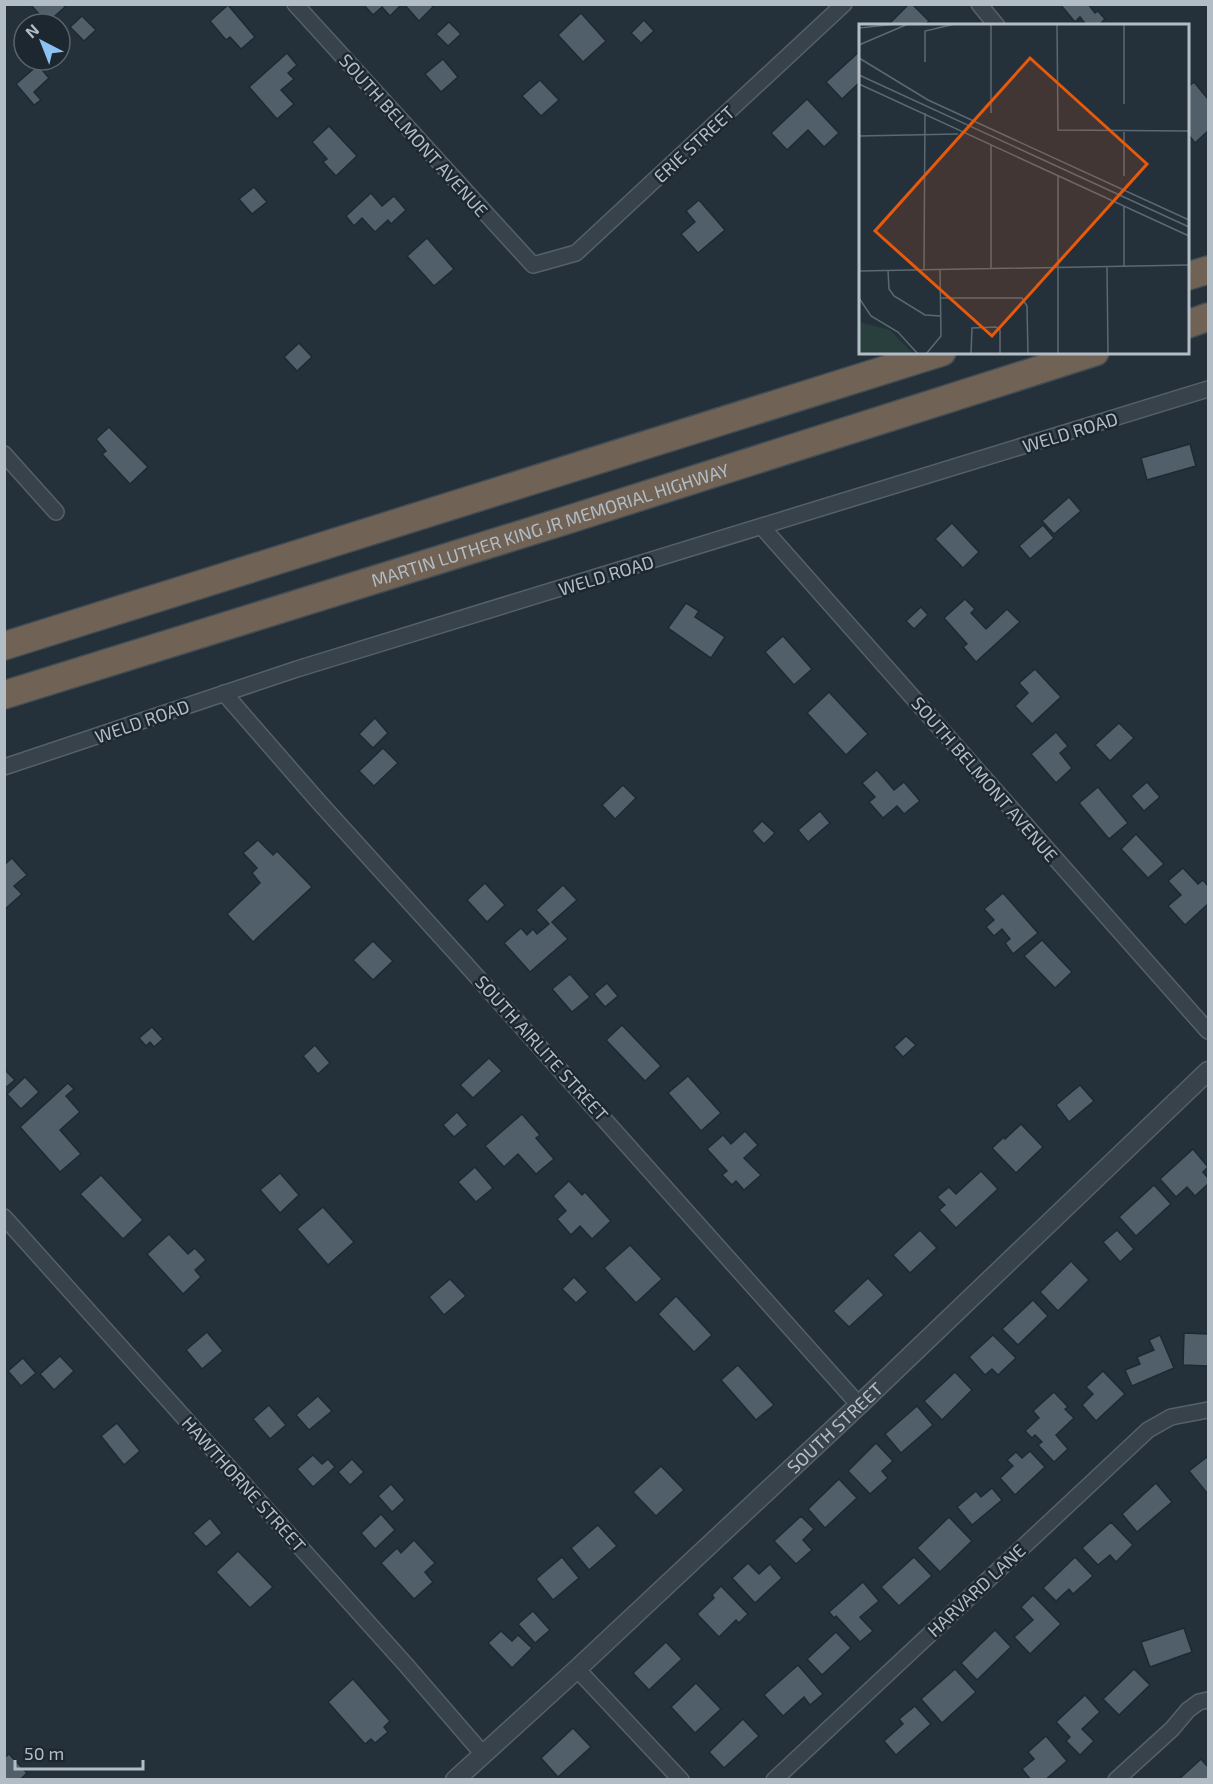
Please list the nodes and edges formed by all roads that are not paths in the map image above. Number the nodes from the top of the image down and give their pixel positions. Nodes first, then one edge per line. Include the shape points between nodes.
1 (295, 4) edge
2 (844, 4) edge
3 (979, 4) edge
4 (996, 24) edge
5 (533, 265) joint
6 (1209, 270) edge
7 (1189, 276) edge
8 (1209, 317) edge
9 (1189, 324) edge
10 (936, 354) edge
11 (1089, 354) edge
12 (1209, 389) edge
13 (4, 454) edge
14 (56, 512) dead end
15 (762, 527) junction
16 (4, 646) edge
17 (224, 693) junction
18 (4, 695) edge
19 (4, 767) edge
20 (1209, 1031) edge
21 (1209, 1071) edge
22 (4, 1216) edge
23 (859, 1405) junction
24 (1209, 1410) edge
25 (577, 1669) junction
26 (1209, 1700) edge
27 (482, 1753) junction
28 (454, 1779) edge
29 (681, 1779) edge
30 (774, 1779) edge
31 (1116, 1779) edge

1 - 5 street, SOUTH BELMONT AVENUE
2 - 5 street, ERIE STREET via 576,253
3 - 4 street
6 - 7 highway
8 - 9 highway
10 - 16 highway
11 - 18 highway, MARTIN LUTHER KING JR MEMORIAL HIGHWAY
12 - 15 street, WELD ROAD
13 - 14 street
15 - 17 street, WELD ROAD
15 - 20 street, SOUTH BELMONT AVENUE
17 - 19 street, WELD ROAD
17 - 23 street, SOUTH AIRLITE STREET
21 - 23 street, SOUTH STREET
22 - 27 street, HAWTHORNE STREET
23 - 25 street, SOUTH STREET
24 - 30 street, HARVARD LANE via 1159,1423 1135,1441
25 - 27 street, SOUTH STREET
25 - 29 street
26 - 31 street via 1188,1710
27 - 28 street, SOUTH STREET

